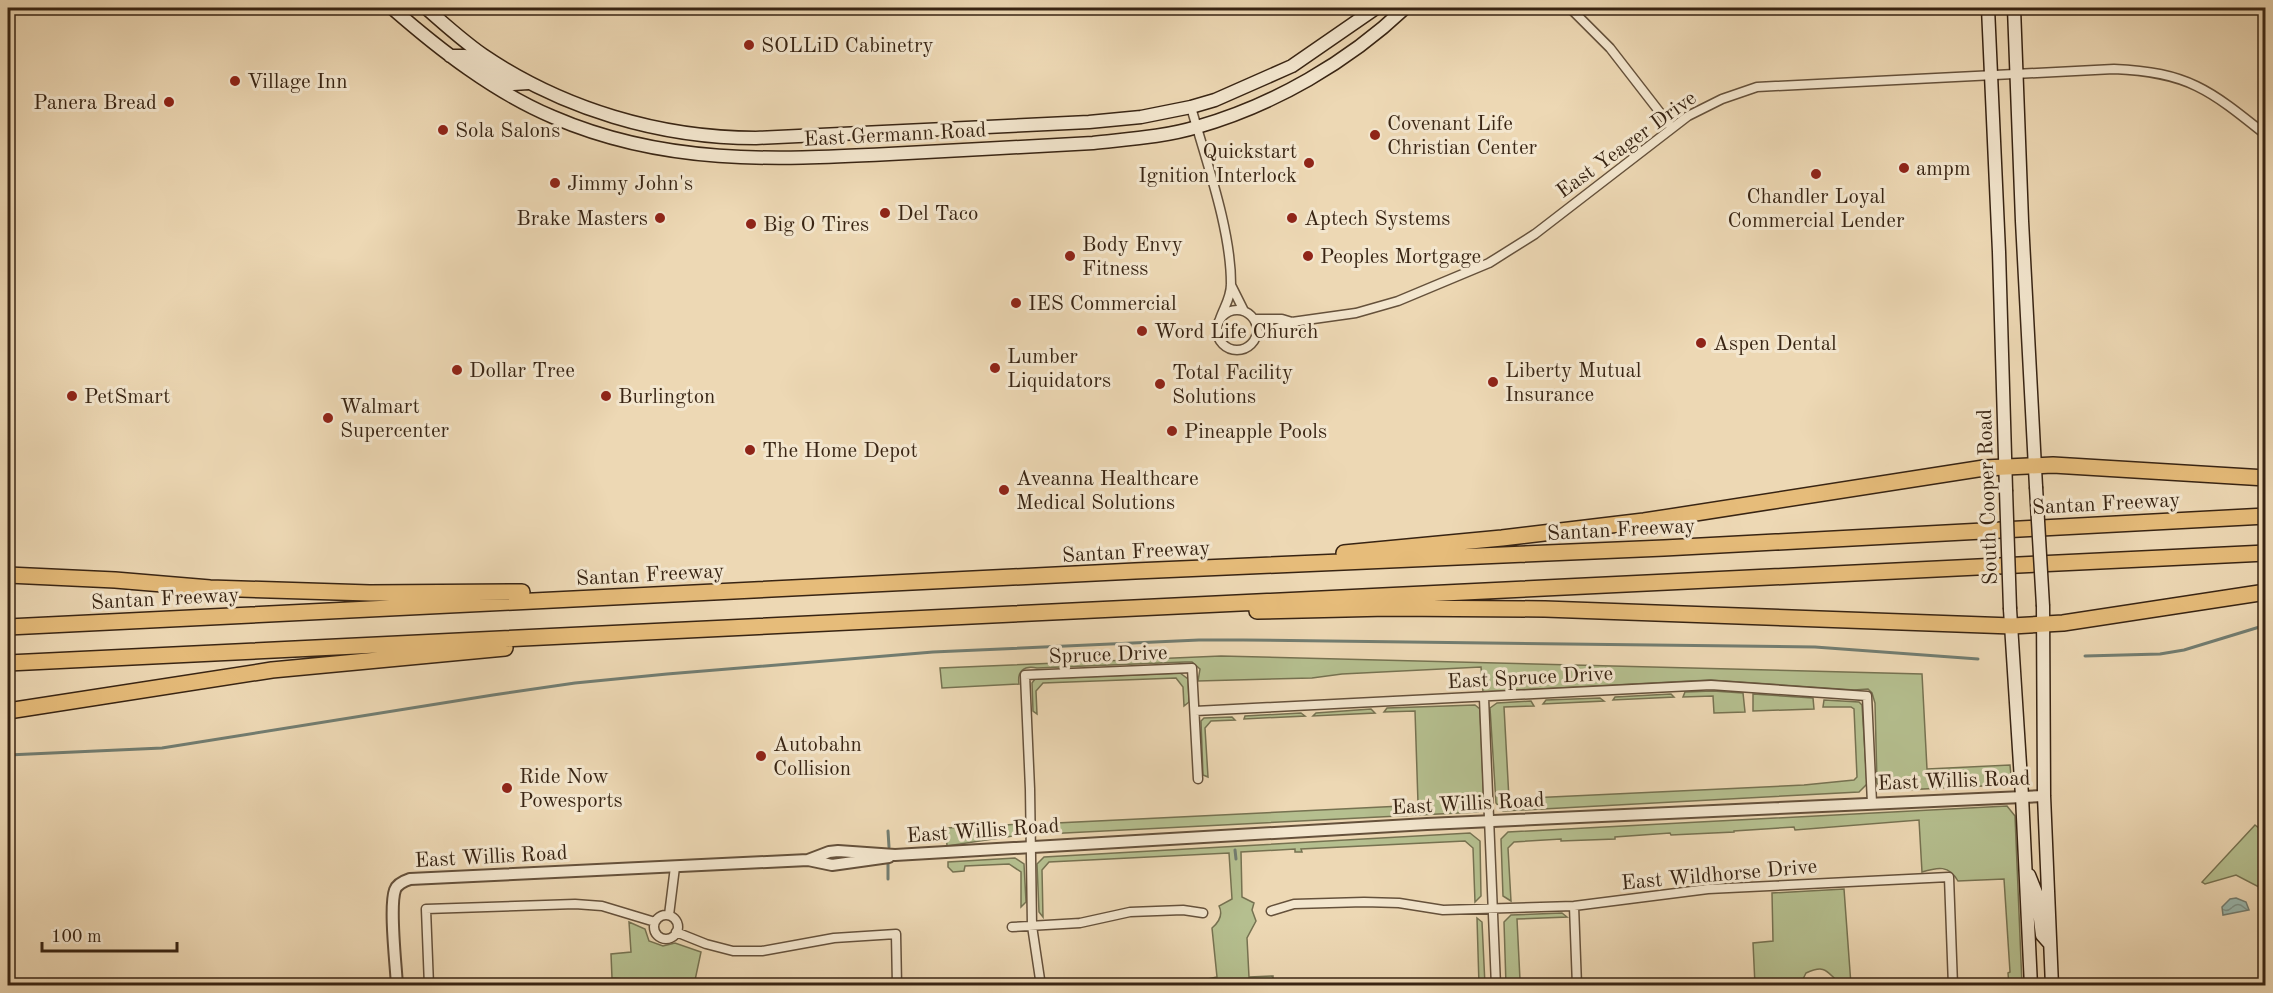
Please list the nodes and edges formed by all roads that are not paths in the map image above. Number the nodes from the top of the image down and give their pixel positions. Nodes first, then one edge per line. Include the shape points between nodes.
1 (392, 8) edge
2 (426, 8) edge
3 (1376, 8) edge
4 (1405, 8) edge
5 (1570, 8) edge
6 (1988, 8) edge
7 (2014, 8) edge
8 (450, 56) junction
9 (2004, 75) junction
10 (530, 83) junction
11 (1191, 107) junction
12 (1197, 128) junction
13 (1672, 128) junction
14 (2265, 135) edge
15 (1231, 285) junction
16 (1244, 311) junction
17 (1220, 319) junction
18 (1254, 319) junction
19 (1292, 322) junction
20 (1256, 338) junction
21 (2035, 466) junction
22 (2005, 467) junction
23 (2265, 478) edge
24 (2265, 516) edge
25 (2265, 553) edge
26 (1295, 565) junction
27 (8, 575) edge
28 (2265, 592) edge
29 (702, 593) junction
30 (1186, 603) junction
31 (2044, 624) junction
32 (2012, 626) junction
33 (8, 627) edge
34 (594, 634) junction
35 (8, 663) edge
36 (1484, 698) junction
37 (8, 711) edge
38 (1195, 711) junction
39 (1198, 779) dead end
40 (2022, 796) junction
41 (2044, 796) junction
42 (1872, 803) junction
43 (1490, 821) junction
44 (1030, 846) junction
45 (2025, 862) junction
46 (675, 867) junction
47 (1574, 906) junction
48 (1493, 910) junction
49 (1271, 911) dead end
50 (1203, 913) dead end
51 (669, 915) junction
52 (655, 922) junction
53 (1032, 926) junction
54 (1012, 927) dead end
55 (676, 932) junction
56 (2050, 944) junction
57 (397, 986) edge
58 (429, 986) edge
59 (897, 986) edge
60 (1041, 986) edge
61 (1496, 986) edge
62 (1577, 986) edge
63 (1953, 986) edge
64 (2031, 986) edge
65 (2052, 986) edge

1 - 8 main road, East Germann Road
2 - 10 main road, East Germann Road via 482,54
3 - 11 main road, East Germann Road via 1292,66
4 - 12 main road, East Germann Road via 1354,52 1307,80
5 - 13 street via 1610,48
6 - 9 main road, South Cooper Road
7 - 9 main road, South Cooper Road
8 - 10 main road via 465,56 513,84
8 - 12 main road, East Germann Road via 525,104 582,129 656,149 708,156 797,159 1093,143
9 - 13 street, East Yeager Drive via 1757,87 1707,106
9 - 14 street, East Yeager Drive via 2114,69 2163,74 2204,88
9 - 21 main road, South Cooper Road via 2022,221
9 - 22 main road, South Cooper Road
10 - 11 main road, East Germann Road via 626,121 717,138 1089,122
11 - 12 street
12 - 15 street via 1224,230
13 - 19 street, East Yeager Drive via 1535,234 1489,263 1398,301 1356,313
15 - 16 street
15 - 17 street
16 - 17 street via 1230,311
16 - 18 street
17 - 20 street via 1217,332 1228,348 1241,349
18 - 19 street, East Yeager Drive
18 - 20 street
19 - 20 street, East Yeager Drive
21 - 22 highway
21 - 23 highway
21 - 31 main road, South Cooper Road, bridge
22 - 26 highway via 1644,521 1341,554
22 - 32 main road, South Cooper Road, bridge
24 - 26 highway, Santan Freeway
25 - 30 highway
26 - 29 highway, Santan Freeway
27 - 29 highway via 370,593 662,586
28 - 31 highway
29 - 33 highway, Santan Freeway
30 - 32 highway via 1231,611 1545,609
30 - 34 highway
31 - 32 highway
31 - 41 main road, South Cooper Road
32 - 40 main road, South Cooper Road
34 - 35 highway
34 - 37 highway via 537,645 272,670
36 - 38 street, East Spruce Drive
36 - 42 street, East Spruce Drive via 1711,685 1867,696
36 - 43 street
38 - 39 street
38 - 44 street, Spruce Drive via 1192,668 1025,675
40 - 41 street, East Willis Road
40 - 42 street, East Willis Road
40 - 45 main road, South Cooper Road
41 - 56 main road, South Cooper Road
42 - 43 street, East Willis Road
43 - 44 street, East Willis Road
43 - 48 street
44 - 46 street, East Willis Road via 895,855 832,865 808,860
44 - 53 street
45 - 56 main road via 2037,895 2042,935
45 - 64 main road, South Cooper Road
46 - 51 street
46 - 57 street, East Willis Road via 402,882 395,888 393,902
47 - 48 street, East Wildhorse Drive
47 - 62 street
47 - 63 street, East Wildhorse Drive via 1708,889 1949,878
48 - 49 street, East Wildhorse Drive via 1443,910 1364,902 1294,904
48 - 61 street
50 - 53 street via 1130,912 1080,923
51 - 52 street
51 - 55 street via 676,922
52 - 55 street via 654,929 661,937 668,938
52 - 58 street via 602,906 575,904 426,909
53 - 54 street
53 - 60 street
55 - 59 street via 733,951 762,951 834,938 896,934
56 - 65 main road, South Cooper Road

